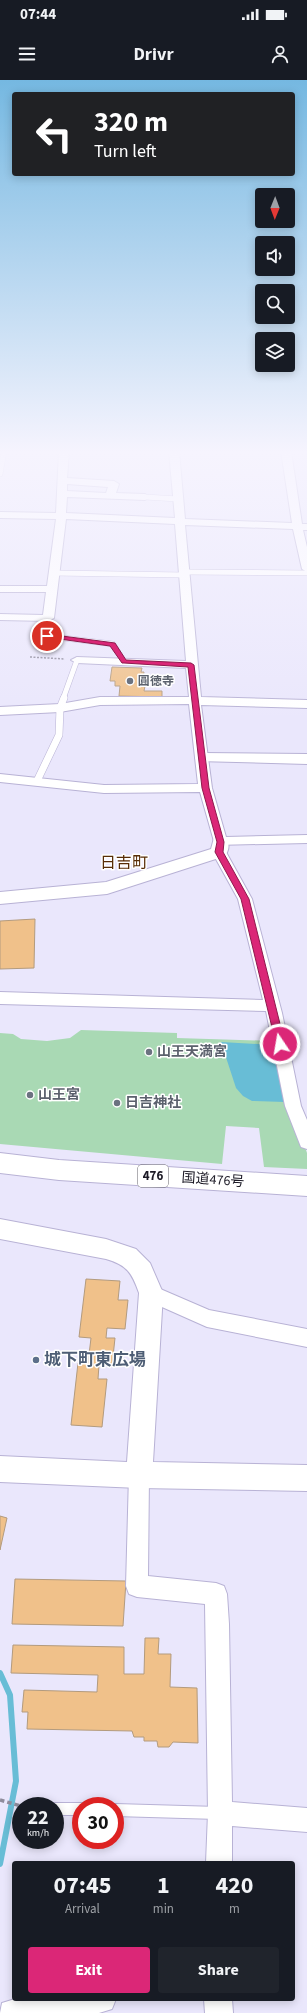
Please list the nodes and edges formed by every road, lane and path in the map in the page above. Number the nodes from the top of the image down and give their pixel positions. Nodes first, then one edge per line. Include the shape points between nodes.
1 (58, 541) edge
2 (181, 541) edge
3 (304, 541) edge
4 (307, 570) edge
5 (54, 573) junction
6 (307, 573) edge
7 (184, 574) junction
8 (0, 589) edge
9 (52, 589) junction
10 (0, 617) edge
11 (48, 618) junction
12 (30, 657) dead end
13 (77, 660) junction
14 (124, 662) junction
15 (191, 665) junction
16 (195, 701) junction
17 (307, 704) edge
18 (60, 708) junction
19 (0, 711) edge
20 (203, 758) junction
21 (307, 759) edge
22 (0, 778) edge
23 (37, 781) junction
24 (205, 788) junction
25 (307, 839) edge
26 (220, 847) junction
27 (0, 898) edge
28 (0, 998) edge
29 (272, 1006) junction
30 (307, 1142) edge
31 (0, 1163) edge
32 (307, 1186) edge
33 (0, 1229) edge
34 (151, 1293) junction
35 (307, 1338) edge
36 (0, 1469) edge
37 (139, 1475) junction
38 (307, 1478) edge
39 (0, 1800) edge
40 (12, 1803) edge
41 (124, 1810) edge
42 (220, 1813) junction
43 (307, 1820) edge
44 (219, 1861) edge
45 (89, 2001) edge
46 (218, 2001) edge
47 (12, 2013) edge
48 (219, 2013) edge

1 - 5 street
2 - 7 street
3 - 4 street
5 - 7 lane
5 - 9 street
6 - 7 lane
7 - 15 street
8 - 9 street
9 - 11 street
10 - 11 street
11 - 14 lane via 47,636 113,644
12 - 13 path
13 - 14 street
13 - 18 lane
14 - 15 street
15 - 16 street
16 - 17 street
16 - 18 street via 100,701
16 - 20 street
18 - 19 street
18 - 23 lane via 59,735
20 - 21 street
20 - 24 street
22 - 23 street
23 - 24 street via 104,789
24 - 26 street
25 - 26 street
26 - 27 street via 107,888
26 - 29 street via 245,899
28 - 29 street
29 - 30 street via 293,1106
31 - 32 highway, 国道476号 / 476 via 59,1170
33 - 34 street via 106,1249 128,1256 142,1270
34 - 35 street via 207,1318
34 - 37 street
36 - 37 street
37 - 38 street
37 - 42 street via 137,1586 216,1594
39 - 40 path
41 - 42 lane
42 - 43 street
42 - 44 street
45 - 47 street
46 - 48 street

